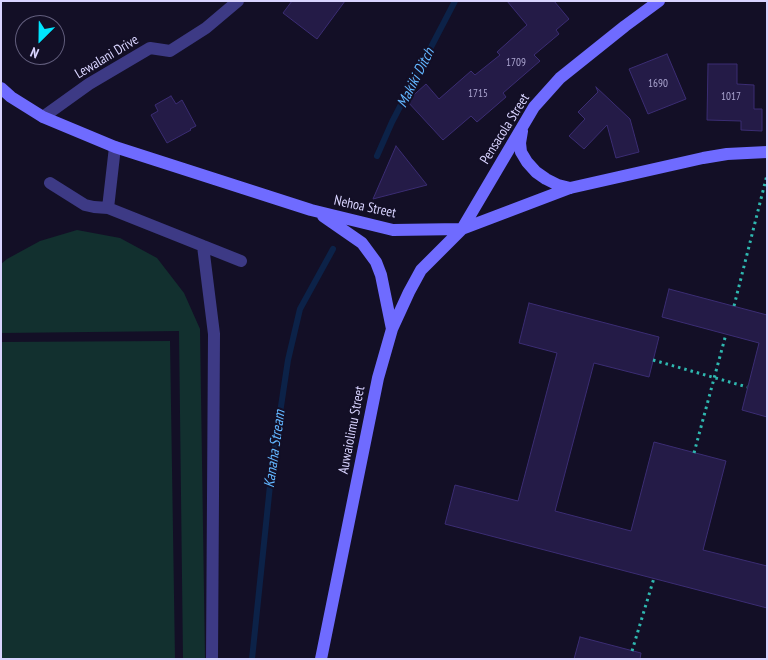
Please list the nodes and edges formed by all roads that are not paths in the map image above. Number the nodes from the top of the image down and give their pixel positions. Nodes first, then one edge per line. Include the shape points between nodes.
1 (238, 1) edge
2 (659, 1) edge
3 (1, 88) edge
4 (43, 117) junction
5 (524, 126) junction
6 (116, 147) junction
7 (767, 152) edge
8 (50, 183) dead end
9 (570, 188) junction
10 (108, 208) junction
11 (311, 210) junction
12 (462, 229) junction
13 (203, 246) junction
14 (241, 261) dead end
15 (392, 328) junction
16 (212, 659) edge
17 (321, 659) edge

1 - 4 street, Lewalani Drive via 206,28 170,51 150,48 89,84
2 - 5 street, Pensacola Street via 560,78 534,107
3 - 4 street, Nehoa Street
4 - 6 street, Nehoa Street
5 - 9 street via 520,143 527,162 546,179
5 - 12 street, Pensacola Street
6 - 10 street
6 - 11 street, Nehoa Street
7 - 9 street, Nehoa Street via 703,158
8 - 10 street via 85,204
9 - 12 street, Nehoa Street
10 - 13 street
11 - 12 street, Nehoa Street via 393,230
11 - 15 street via 369,251 381,275
12 - 15 street, Auwaiolimu Street via 421,270
13 - 14 street
13 - 16 street via 214,334
15 - 17 street, Auwaiolimu Street via 378,378

